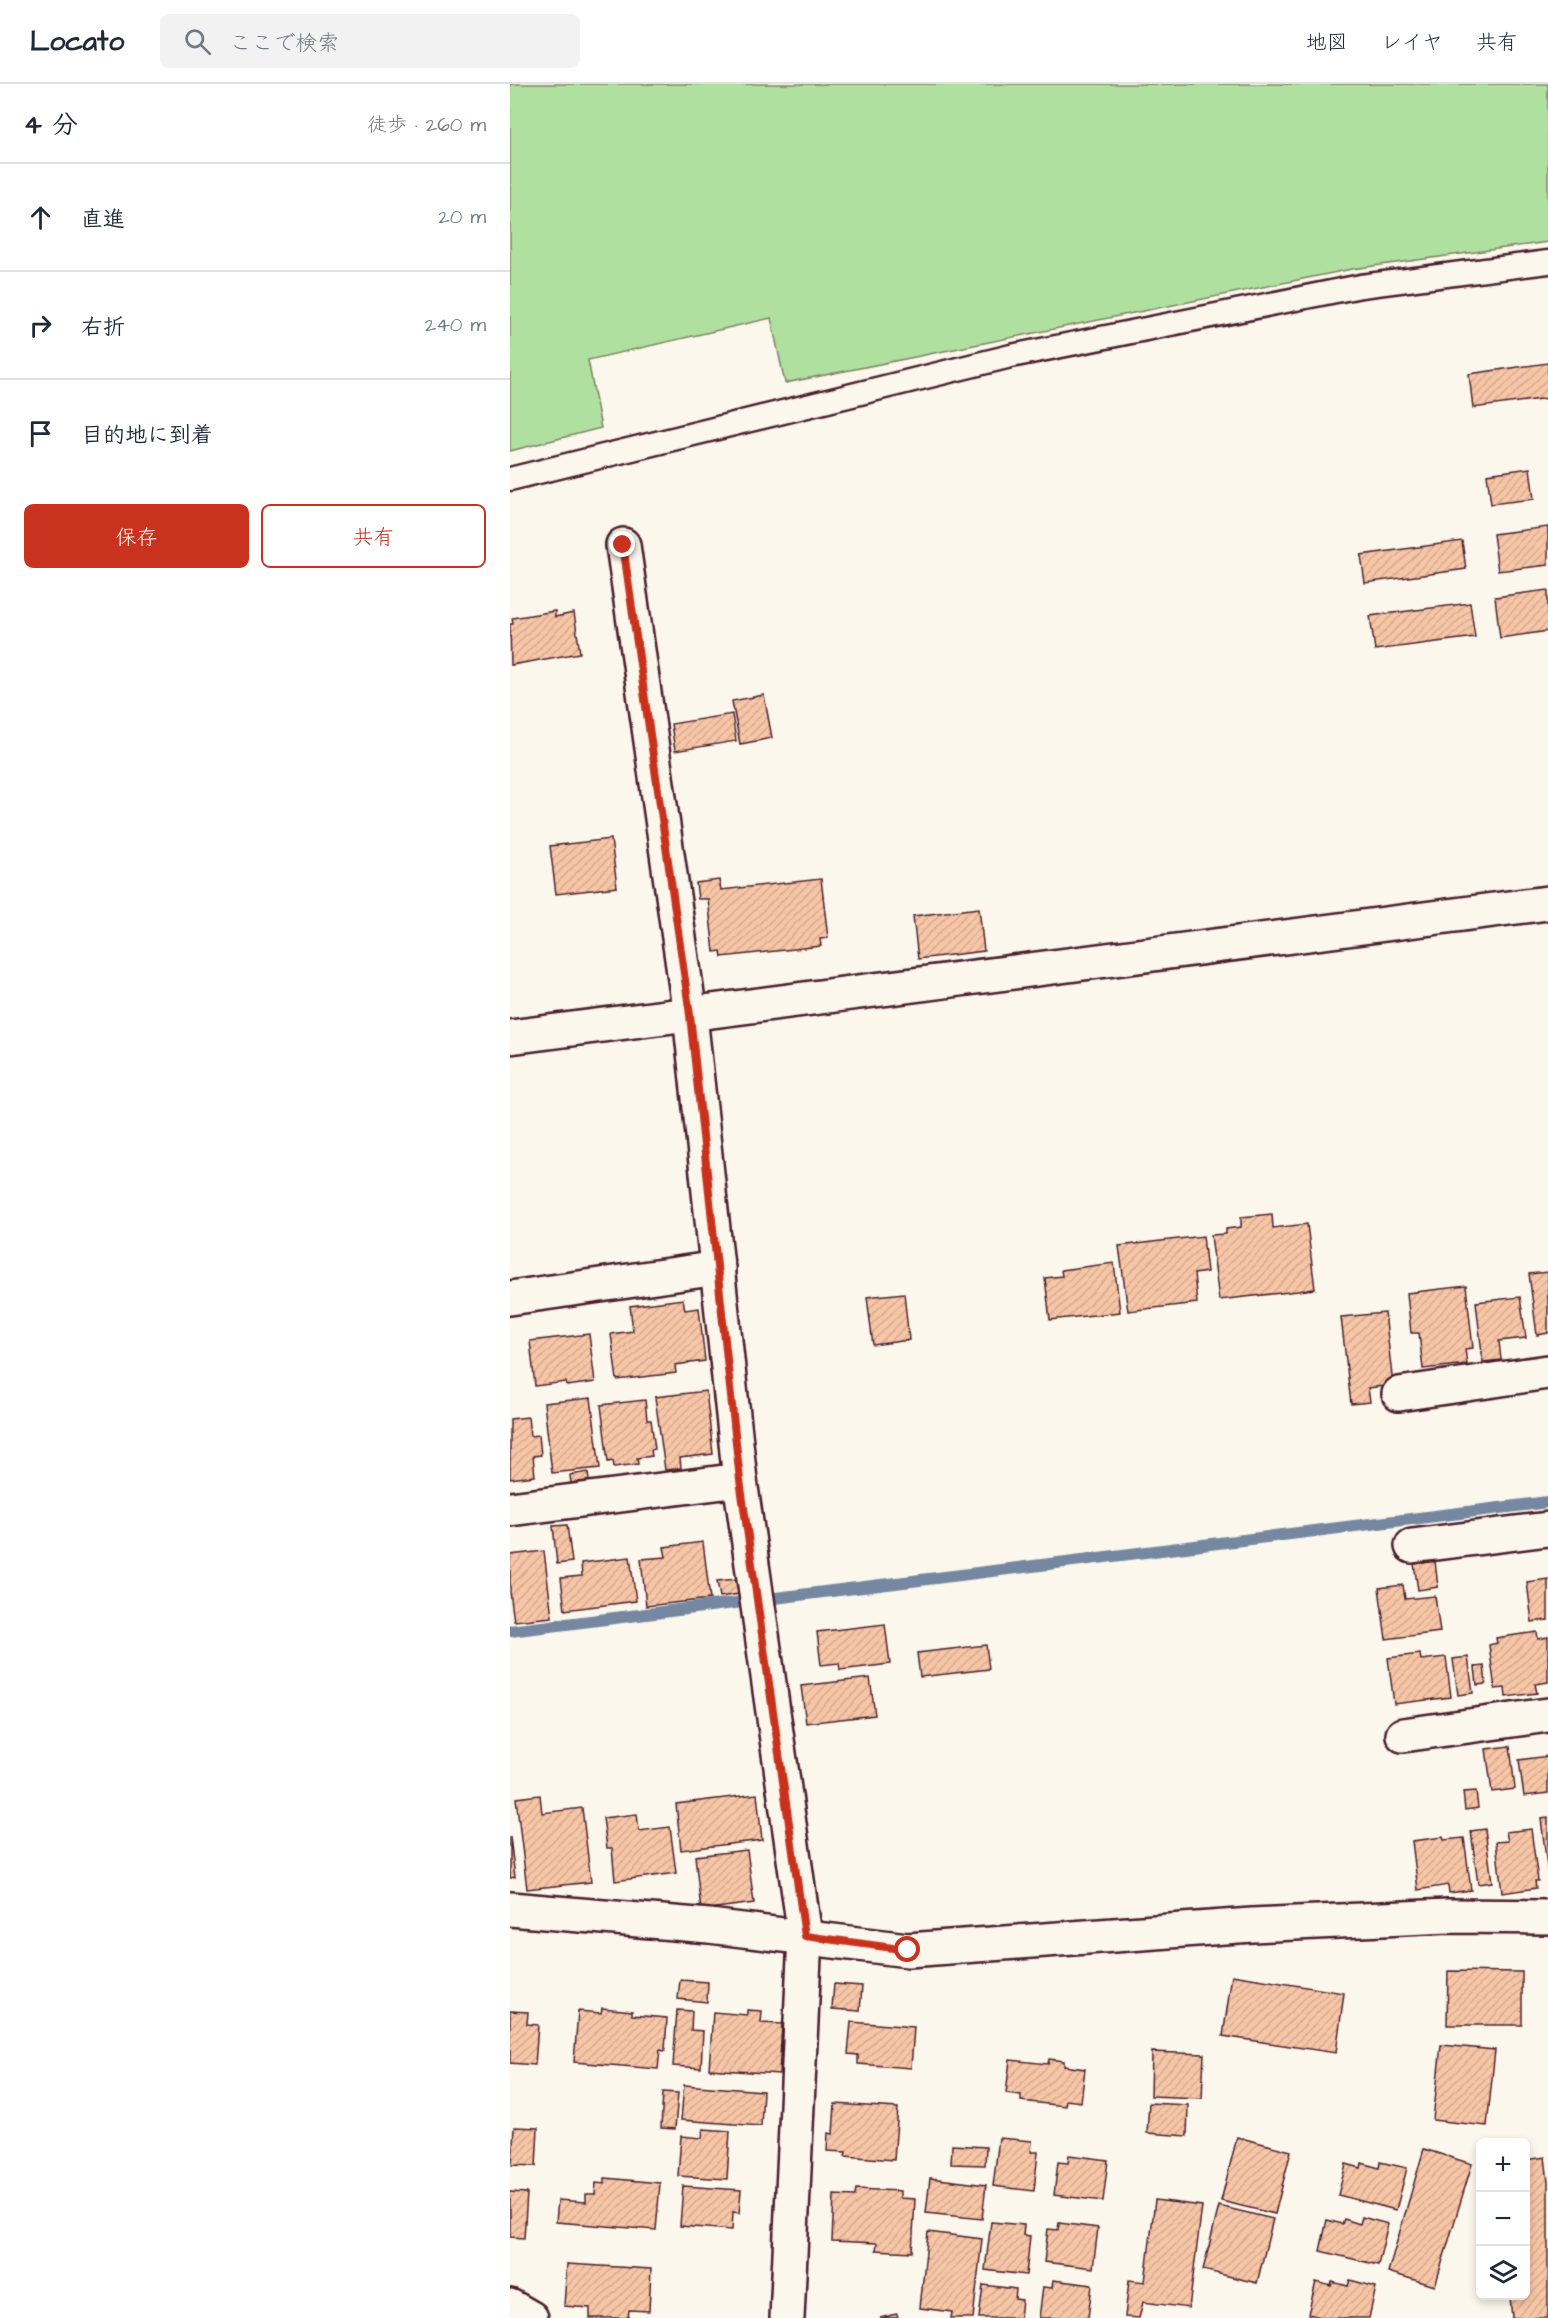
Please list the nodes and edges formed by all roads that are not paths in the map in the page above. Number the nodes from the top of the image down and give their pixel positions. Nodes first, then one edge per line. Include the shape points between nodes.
1 (1548, 262) edge
2 (510, 479) edge
3 (623, 545) dead end
4 (1548, 903) edge
5 (690, 1015) junction
6 (510, 1037) edge
7 (718, 1268) junction
8 (510, 1298) edge
9 (1548, 1372) edge
10 (1399, 1394) dead end
11 (740, 1480) junction
12 (510, 1509) edge
13 (1548, 1529) edge
14 (1412, 1546) dead end
15 (1548, 1715) edge
16 (1403, 1735) dead end
17 (510, 1909) edge
18 (1548, 1917) edge
19 (805, 1936) junction
20 (510, 2306) edge
21 (531, 2318) edge
22 (787, 2318) edge

1 - 2 lane via 1361,286 1011,356
3 - 5 street
4 - 5 street
5 - 6 street
5 - 7 street
7 - 8 street
7 - 11 street
9 - 10 street
11 - 12 street
11 - 19 street
13 - 14 street
15 - 16 street
17 - 19 street
18 - 19 street via 1448,1916 1263,1925 908,1950
19 - 22 street
20 - 21 street

